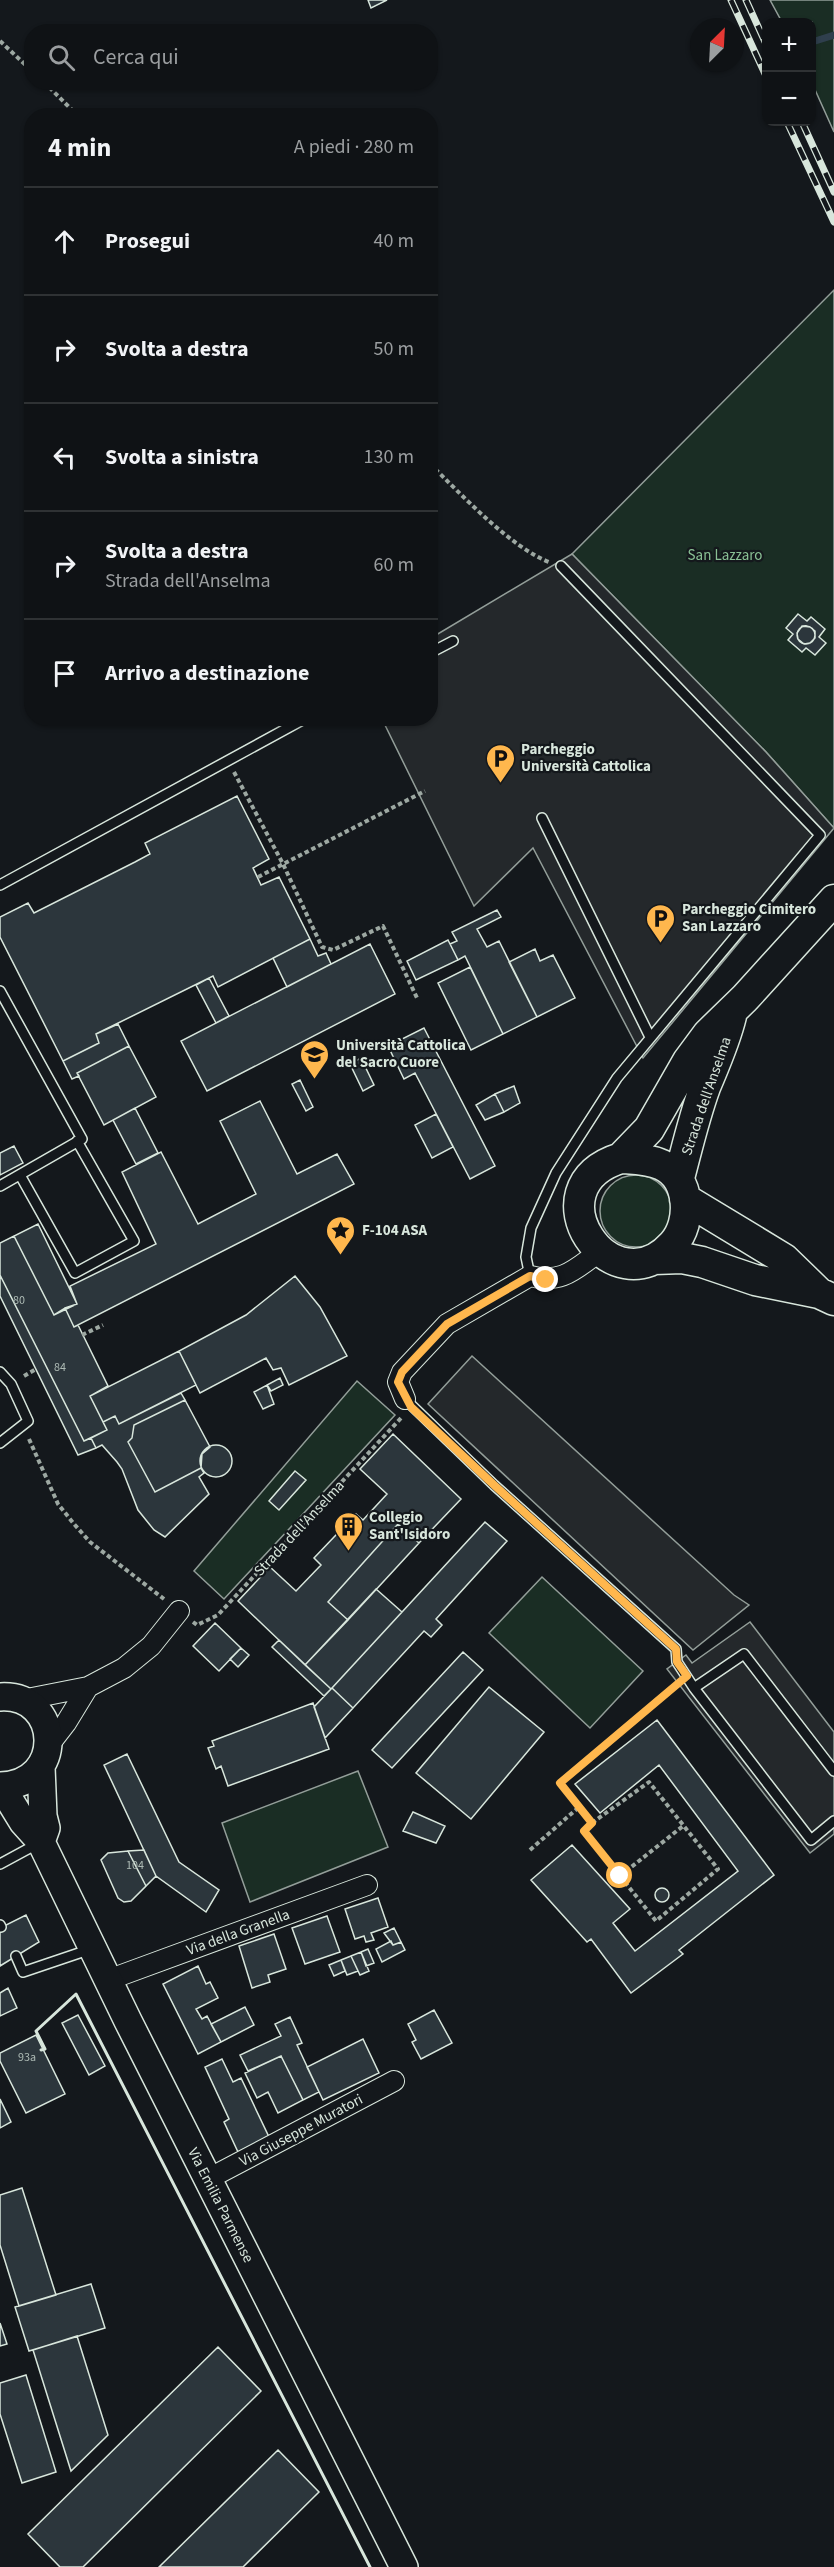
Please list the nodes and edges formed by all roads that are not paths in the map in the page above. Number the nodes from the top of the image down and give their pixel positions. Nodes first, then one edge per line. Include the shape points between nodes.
1 (561, 566) road end
2 (453, 641) dead end
3 (438, 649) edge
4 (291, 726) edge
5 (542, 818) dead end
6 (0, 885) edge
7 (834, 900) edge
8 (0, 991) edge
9 (731, 1013) junction
10 (650, 1037) junction
11 (79, 1140) junction
12 (621, 1158) junction
13 (20, 1175) junction
14 (0, 1186) edge
15 (682, 1189) junction
16 (599, 1252) junction
17 (654, 1259) junction
18 (530, 1276) junction
19 (826, 1296) edge
20 (0, 1372) edge
21 (408, 1403) joint
22 (0, 1443) edge
23 (180, 1611) road end
24 (88, 1687) junction
25 (694, 1688) junction
26 (5, 1696) edge
27 (45, 1756) junction
28 (834, 1771) edge
29 (0, 1786) edge
30 (834, 1821) edge
31 (41, 1842) junction
32 (0, 1864) edge
33 (367, 1885) dead end
34 (93, 1949) junction
35 (16, 1956) dead end
36 (108, 1980) junction
37 (394, 2081) dead end
38 (208, 2179) junction
39 (404, 2567) edge

1 - 10 lane via 820,835
2 - 3 lane
4 - 6 lane
5 - 10 lane
7 - 9 main road, Strada dell'Anselma
8 - 11 lane
9 - 12 main road, Strada dell'Anselma via 708,1034 649,1129
9 - 15 main road, Strada dell'Anselma via 725,1041 705,1087
10 - 18 lane via 617,1078 556,1173 526,1244
11 - 13 lane
11 - 13 lane via 134,1241 75,1274
12 - 15 main road via 663,1166
12 - 16 main road via 596,1171 580,1199 580,1221
13 - 14 lane
15 - 17 main road via 682,1231 666,1252
15 - 19 main road via 784,1260
16 - 17 main road via 617,1261
16 - 18 street via 557,1279
17 - 19 main road via 692,1260
18 - 21 street via 447,1324 402,1372 398,1382
20 - 22 lane via 11,1383 28,1421
21 - 25 lane via 676,1649 677,1662
23 - 24 street via 151,1646 124,1668
24 - 26 street via 27,1699
24 - 27 street
25 - 28 lane via 744,1654
25 - 30 lane via 811,1840
26 - 27 main road, Via Emilia Parmense via 37,1711 48,1732
27 - 29 main road, Via Emilia Parmense via 23,1782
27 - 31 main road, Via Emilia Parmense via 46,1828
29 - 31 main road, Via Emilia Parmense via 22,1822
31 - 32 lane
31 - 34 main road, Via Emilia Parmense
33 - 36 street, Via della Granella
34 - 35 lane via 23,1971
34 - 36 main road, Via Emilia Parmense
36 - 38 main road, Via Emilia Parmense
37 - 38 street, Via Giuseppe Muratori
38 - 39 main road, Via Emilia Parmense

